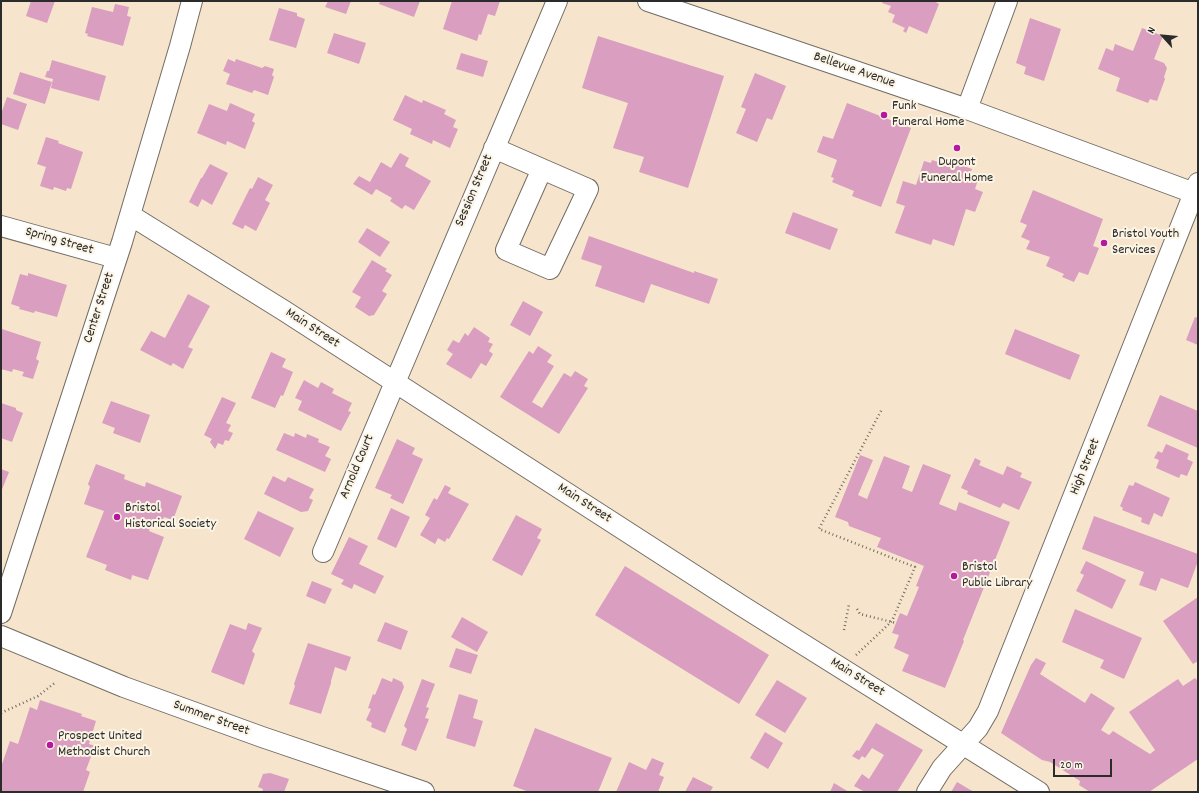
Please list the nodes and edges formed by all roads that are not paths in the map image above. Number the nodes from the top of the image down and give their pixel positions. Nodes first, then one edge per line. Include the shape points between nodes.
1 (192, 1) edge
2 (557, 1) edge
3 (648, 1) edge
4 (1007, 1) edge
5 (967, 109) junction
6 (494, 148) junction
7 (542, 169) junction
8 (1196, 188) edge
9 (130, 215) junction
10 (1, 226) edge
11 (116, 258) junction
12 (394, 382) junction
13 (322, 552) dead end
14 (1, 613) edge
15 (1, 636) edge
16 (962, 745) junction
17 (424, 792) edge
18 (927, 792) edge
19 (1039, 792) edge

1 - 9 street, Center Street
2 - 6 street, Session Street
3 - 5 street, Bellevue Avenue
4 - 5 street
5 - 8 street, Bellevue Avenue
6 - 7 street
6 - 12 street, Session Street
7 - 7 street via 506,250 550,269 588,189
8 - 16 street, High Street via 997,690 978,728
9 - 11 street, Center Street
9 - 12 street, Main Street
10 - 11 street, Spring Street
11 - 14 street, Center Street
12 - 13 street, Arnold Court
12 - 16 street, Main Street
15 - 17 street, Summer Street via 131,690
16 - 18 street via 942,768
16 - 19 street, Main Street

